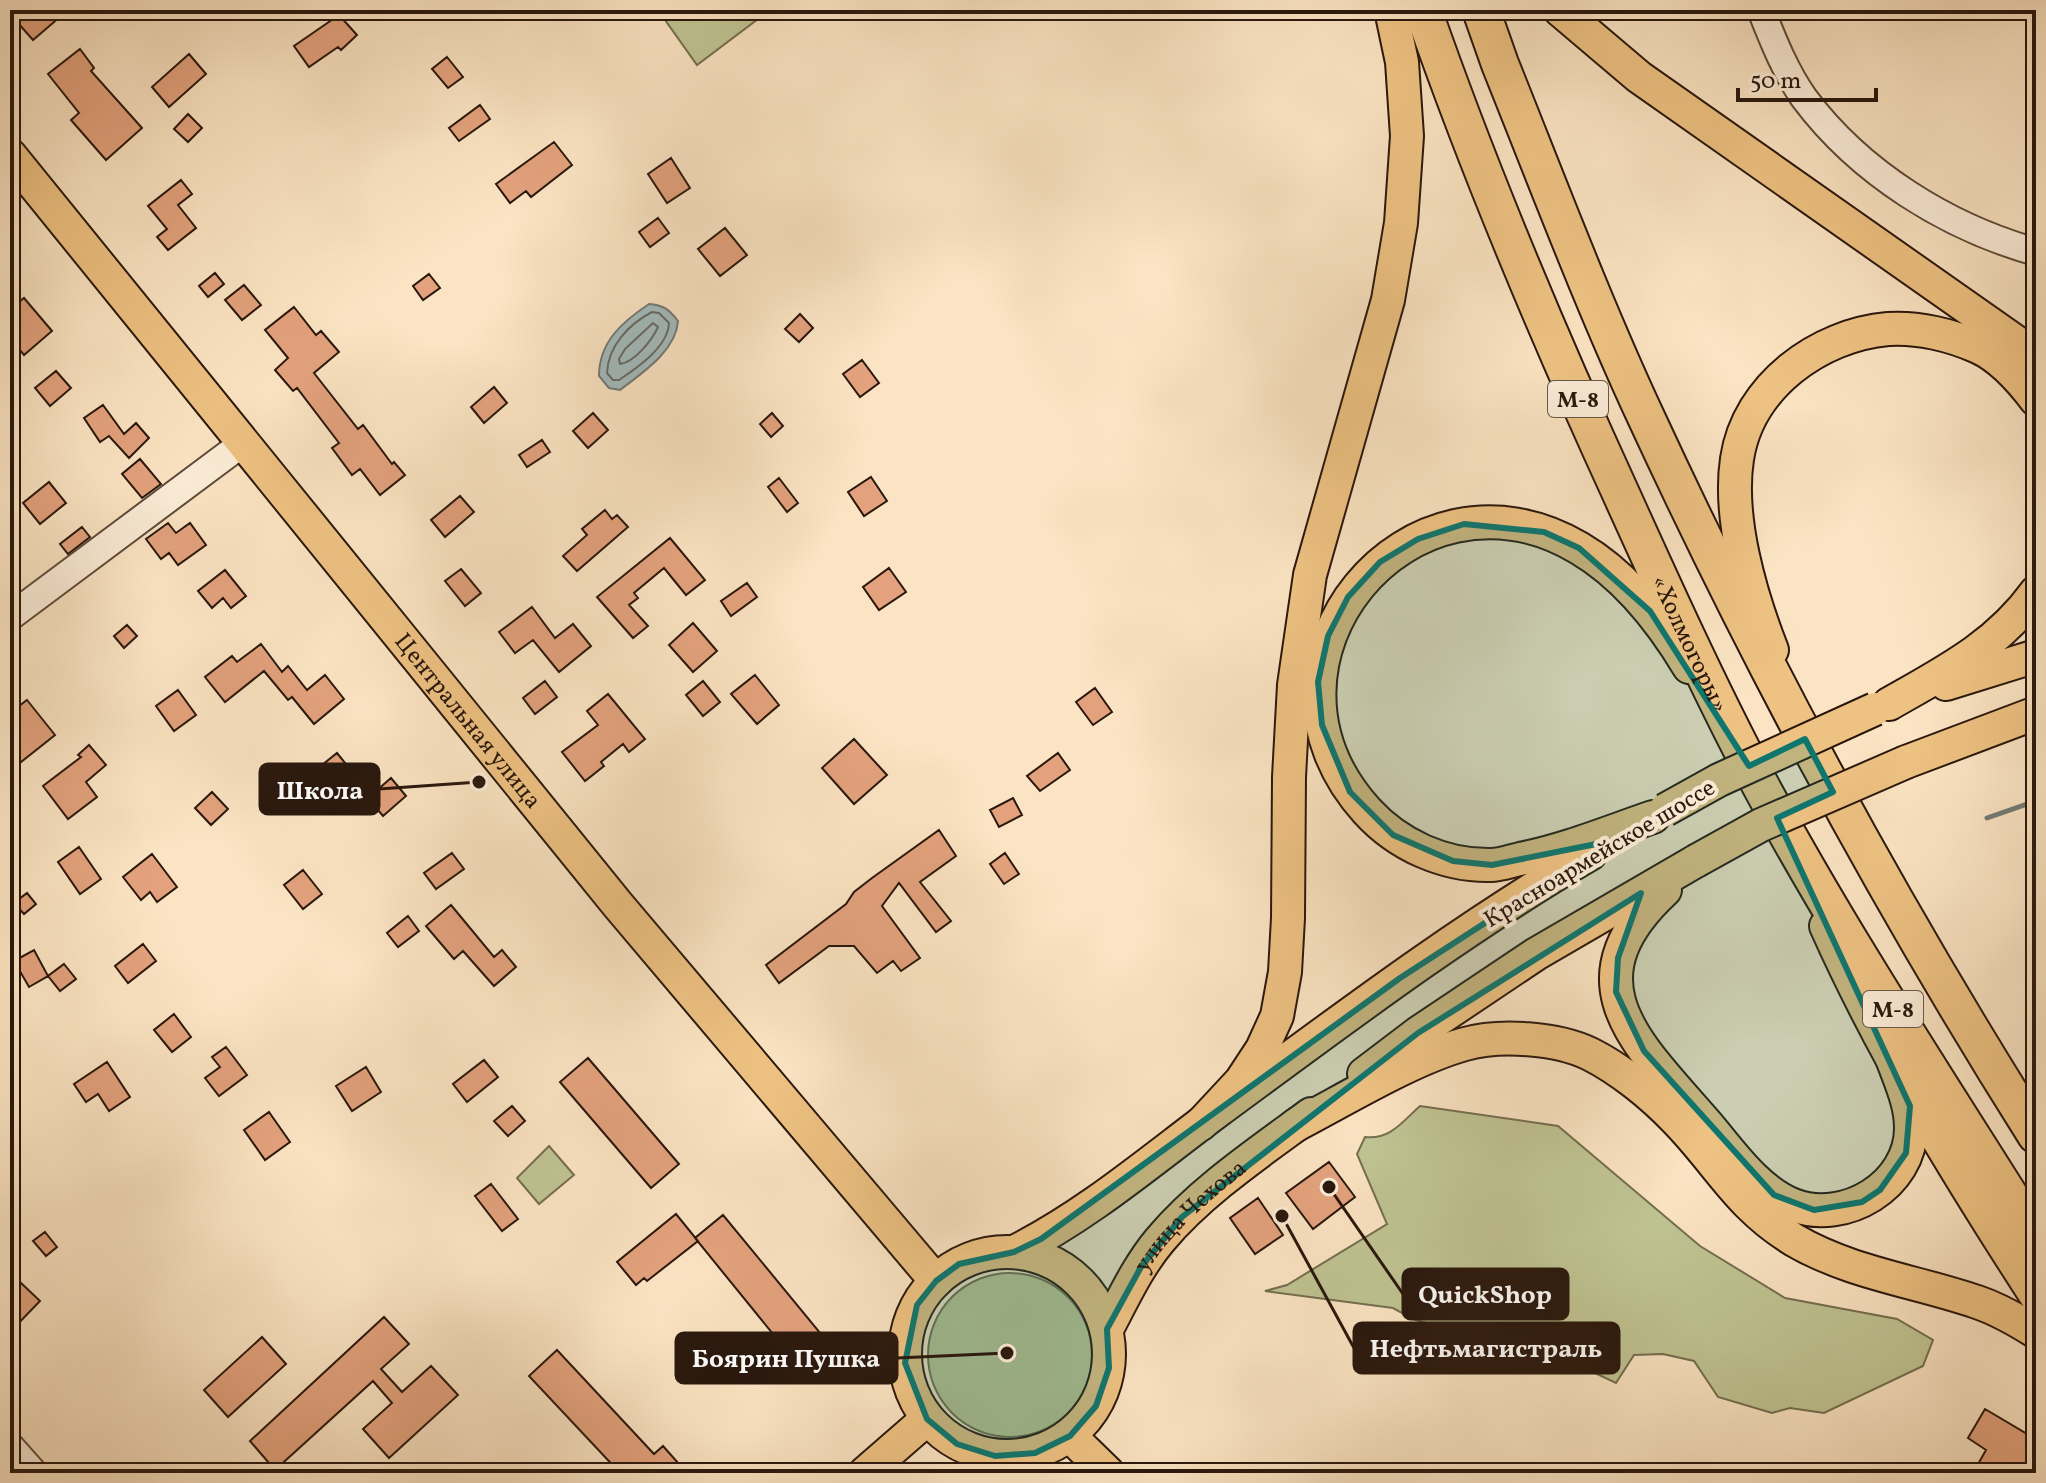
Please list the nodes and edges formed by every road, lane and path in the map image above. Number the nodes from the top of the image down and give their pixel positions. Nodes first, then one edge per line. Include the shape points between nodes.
1 (1391, 10) edge
2 (1423, 10) edge
3 (1481, 10) edge
4 (1560, 10) edge
5 (1761, 10) edge
6 (10, 155) edge
7 (2036, 252) edge
8 (2036, 356) edge
9 (2036, 400) edge
10 (243, 443) junction
11 (2036, 592) edge
12 (10, 617) edge
13 (2036, 647) edge
14 (2036, 656) edge
15 (1970, 676) junction
16 (1882, 706) junction
17 (2036, 713) edge
18 (1814, 757) junction
19 (1762, 786) junction
20 (1659, 813) junction
21 (1696, 861) junction
22 (1892, 1058) junction
23 (1201, 1124) junction
24 (1296, 1125) junction
25 (2036, 1135) edge
26 (2036, 1238) edge
27 (1014, 1252) junction
28 (936, 1281) junction
29 (2036, 1296) edge
30 (1107, 1329) junction
31 (2036, 1332) edge
32 (927, 1419) junction
33 (1070, 1436) junction
34 (10, 1446) edge
35 (34, 1473) edge
36 (865, 1473) edge
37 (1108, 1473) edge

1 - 23 main road via 1402,62 1407,136 1401,223 1388,300 1310,575 1294,685 1285,972 1277,1016 1262,1049
2 - 19 highway, «Холмогоры» / М-8 via 1569,380 1665,592
3 - 18 highway, М-8 via 1643,412
4 - 8 main road via 1639,77
5 - 7 street via 1804,98 1851,150 1934,209
6 - 10 main road, Центральная улица
9 - 18 main road via 2018,376 1980,348 1935,333 1889,329 1846,338 1805,357 1773,385 1749,418 1737,457 1735,488 1744,557 1769,643
10 - 12 street
10 - 28 main road, Центральная улица via 618,905
11 - 16 main road via 2017,617 1963,662
13 - 15 main road
14 - 15 main road, Красноармейское шоссе
15 - 16 main road, Красноармейское шоссе
16 - 20 main road, Красноармейское шоссе, bridge
17 - 21 main road, bridge via 1774,819
18 - 25 highway, М-8
19 - 20 main road via 1650,611 1579,548 1544,532 1464,524 1418,539 1380,562 1348,597 1328,636 1318,682 1322,725 1350,792 1393,835 1453,861 1492,865 1548,854
19 - 22 main road via 1853,987
19 - 26 highway, «Холмогоры» / М-8 via 1845,932
20 - 23 main road, Красноармейское шоссе via 1528,891
21 - 22 main road via 1650,903 1626,935 1616,992 1625,1021 1644,1051 1747,1171 1774,1195 1814,1210 1839,1210 1880,1190 1906,1153 1911,1131 1910,1106
21 - 24 main road via 1536,954 1418,1033
22 - 29 main road
23 - 27 main road via 1073,1218
24 - 30 main road, улица Чехова via 1160,1240
24 - 31 main road via 1465,1044 1505,1038 1588,1053 1676,1120 1766,1222 1836,1260 1977,1302
27 - 28 main road via 972,1259
27 - 30 main road via 1045,1259 1073,1275 1094,1299
28 - 32 main road via 917,1305 907,1333 905,1363 912,1393
30 - 33 main road via 1109,1368 1096,1406
32 - 33 main road via 957,1444 995,1456 1035,1453
32 - 36 main road
33 - 37 main road
34 - 35 street

